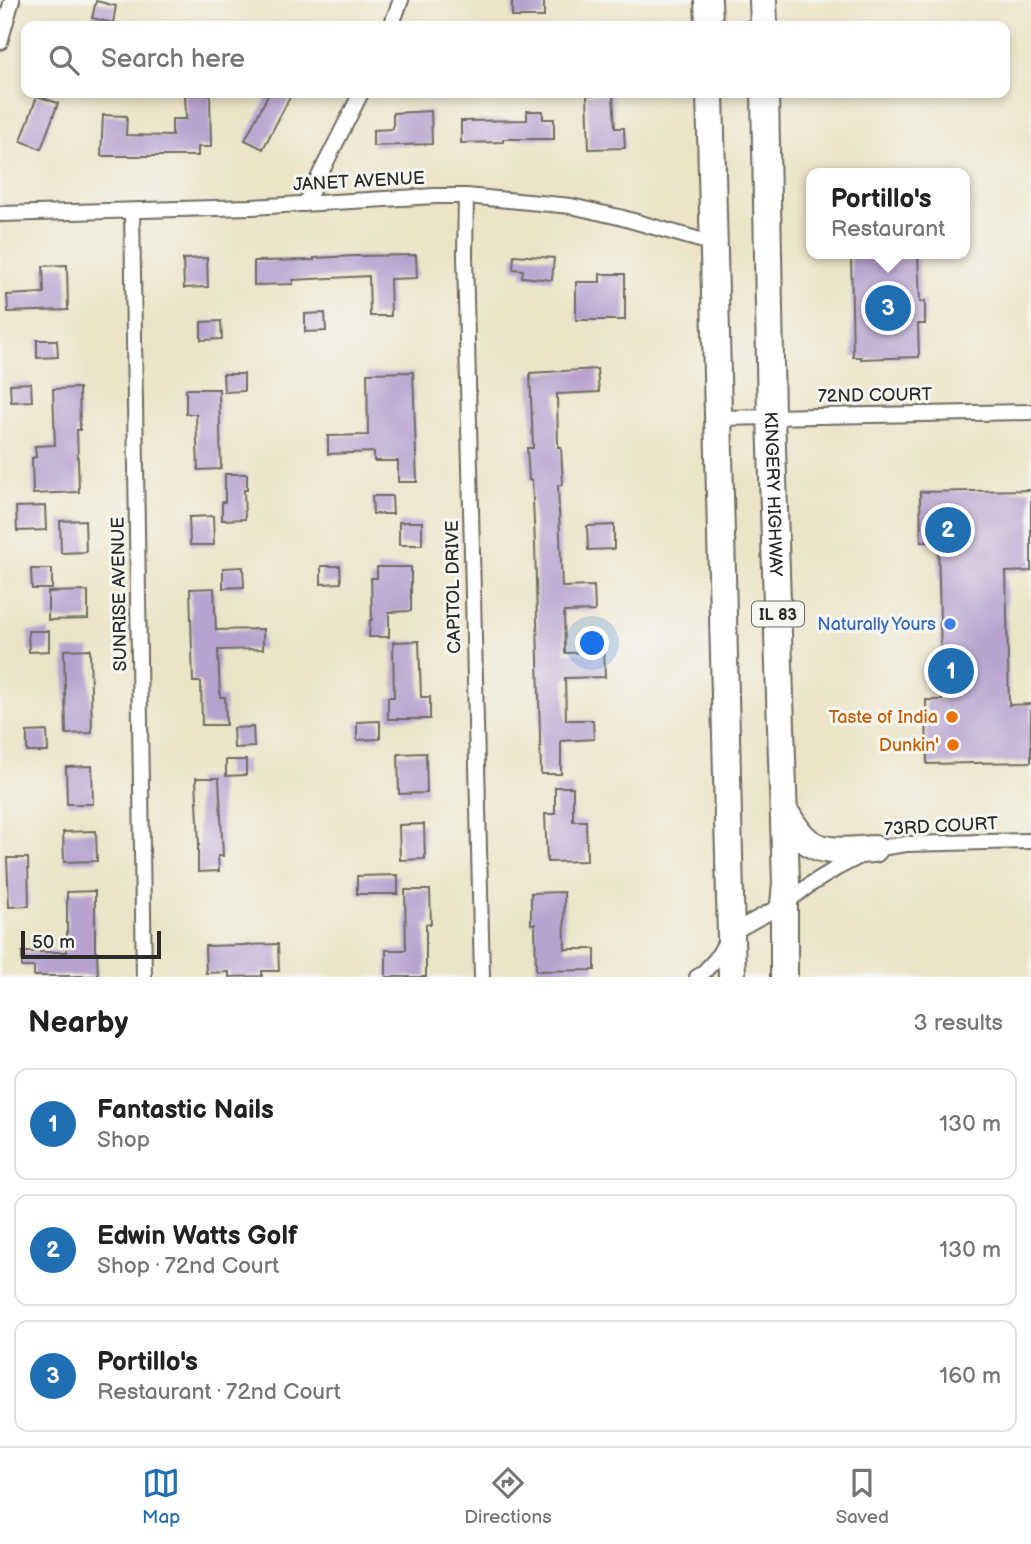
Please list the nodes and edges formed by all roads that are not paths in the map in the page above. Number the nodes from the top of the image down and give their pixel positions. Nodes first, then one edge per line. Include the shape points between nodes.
1 (12, 0) edge
2 (401, 0) edge
3 (708, 0) edge
4 (763, 0) edge
5 (393, 21) edge
6 (709, 21) edge
7 (764, 21) edge
8 (0, 42) edge
9 (358, 98) edge
10 (710, 98) edge
11 (765, 98) edge
12 (466, 196) junction
13 (305, 204) junction
14 (132, 211) junction
15 (0, 214) edge
16 (714, 244) junction
17 (1031, 412) edge
18 (771, 416) junction
19 (719, 418) junction
20 (784, 811) junction
21 (1031, 841) edge
22 (874, 849) junction
23 (784, 904) junction
24 (731, 933) junction
25 (144, 977) edge
26 (481, 977) edge
27 (697, 977) edge
28 (732, 977) edge
29 (785, 977) edge

1 - 8 street
2 - 5 street
3 - 6 highway
4 - 7 highway
9 - 13 street
10 - 16 highway
11 - 18 highway, KINGERY HIGHWAY / IL 83
12 - 13 street, JANET AVENUE
12 - 16 street, JANET AVENUE via 571,206
12 - 26 street, CAPITOL DRIVE
13 - 14 street, JANET AVENUE
14 - 15 street, JANET AVENUE
14 - 25 street, SUNRISE AVENUE
16 - 19 highway
17 - 18 street, 72ND COURT
18 - 19 street, 72ND COURT
18 - 20 highway, KINGERY HIGHWAY / IL 83
19 - 24 highway
20 - 22 highway via 806,841 820,849
20 - 23 highway, KINGERY HIGHWAY / IL 83
21 - 22 street, 73RD COURT
22 - 23 street, 73RD COURT
23 - 24 street, 73RD COURT
23 - 29 highway, KINGERY HIGHWAY / IL 83
24 - 27 street via 716,960
24 - 28 highway

